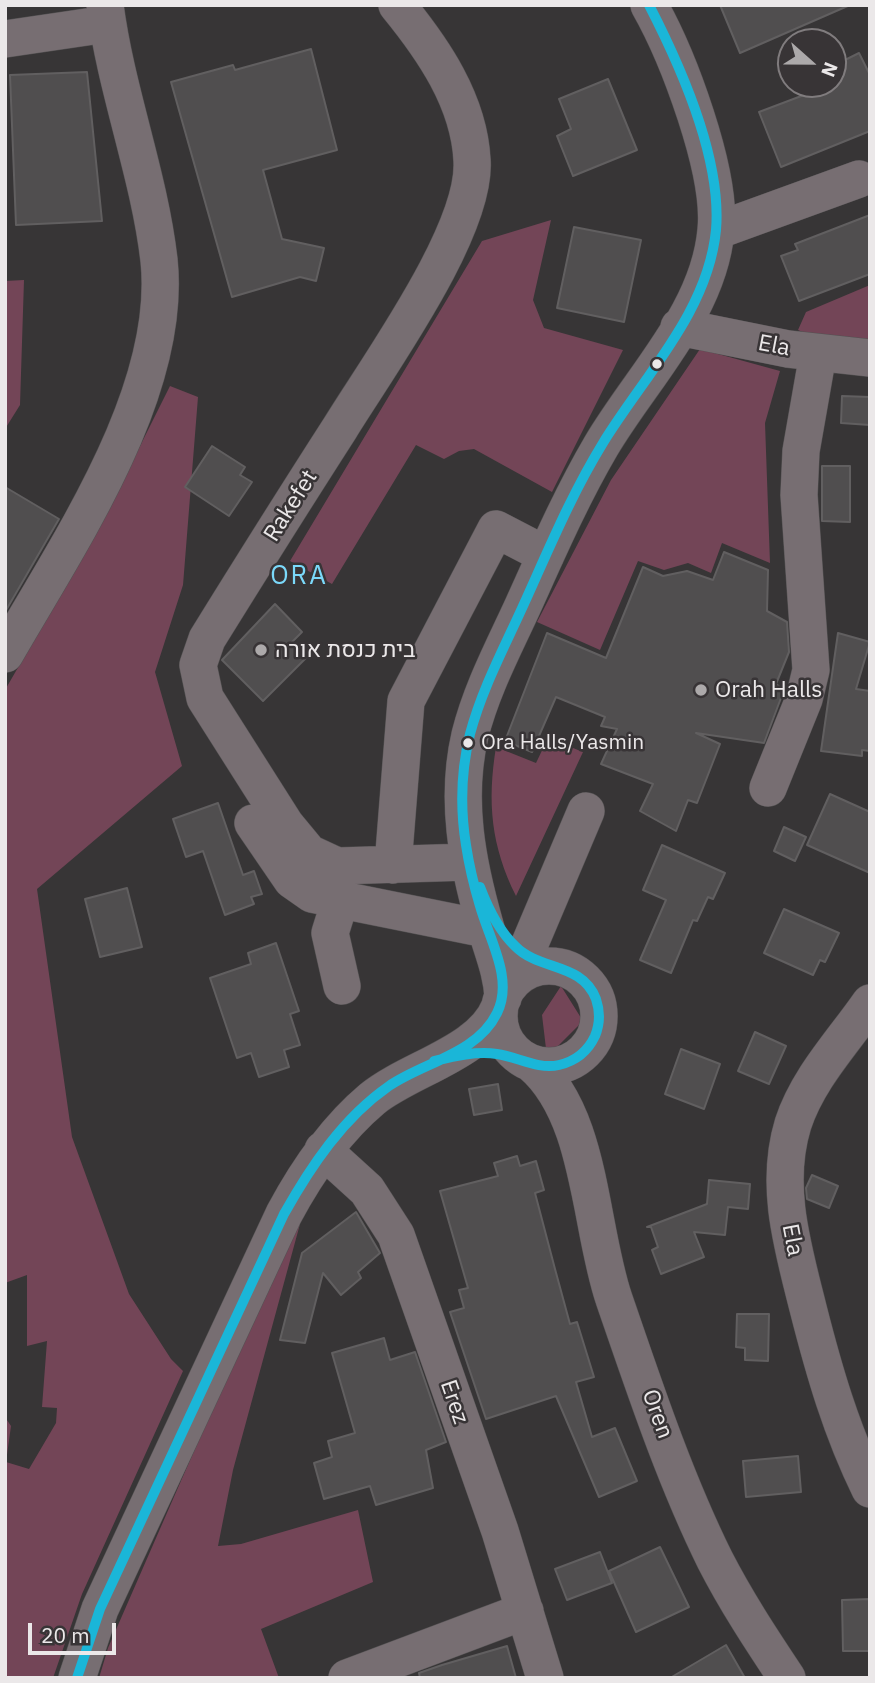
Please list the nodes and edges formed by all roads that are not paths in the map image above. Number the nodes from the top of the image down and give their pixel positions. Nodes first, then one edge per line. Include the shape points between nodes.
1 (381, 5) edge
2 (649, 5) edge
3 (106, 15) edge
4 (405, 15) edge
5 (5, 39) edge
6 (859, 179) dead end
7 (716, 230) junction
8 (679, 327) junction
9 (818, 354) junction
10 (870, 358) edge
11 (546, 555) junction
12 (5, 654) edge
13 (768, 788) dead end
14 (586, 811) dead end
15 (253, 823) dead end
16 (469, 862) junction
17 (393, 865) junction
18 (340, 901) junction
19 (486, 929) junction
20 (535, 961) junction
21 (342, 986) dead end
22 (502, 1002) junction
23 (870, 1003) edge
24 (588, 1048) junction
25 (434, 1061) junction
26 (528, 1061) junction
27 (576, 1131) junction
28 (323, 1150) junction
29 (870, 1489) edge
30 (524, 1611) junction
31 (77, 1678) edge
32 (347, 1678) edge
33 (545, 1678) edge
34 (787, 1678) edge

1 - 4 street
2 - 7 street via 675,61 711,166 717,196
3 - 5 street
3 - 12 street via 156,242 157,313 141,386 118,450
4 - 17 street, Rakefet via 446,74 458,102 472,160 470,196 456,232 413,310 207,639 198,671 208,705 309,853 337,866
6 - 7 street
7 - 8 street via 706,276
8 - 9 street, Ela
8 - 11 street via 601,447
9 - 10 street, Ela
9 - 13 street via 803,435 799,495 811,670
11 - 16 street via 486,687 471,732 461,799
11 - 17 street via 496,529 406,701
14 - 20 street
15 - 18 street via 301,889
16 - 17 street, Rakefet
16 - 19 street
16 - 20 street via 494,919 515,947
18 - 19 street
18 - 21 street via 330,933
19 - 22 street via 500,974
20 - 22 street via 516,979
20 - 24 street via 575,973 595,996 599,1026
22 - 25 street via 477,1038
22 - 26 street via 504,1037
23 - 29 street, Ela via 800,1106 788,1147 785,1191 793,1250 825,1376
24 - 26 street via 562,1065
24 - 27 street, Oren
25 - 26 street via 477,1053
25 - 28 street via 373,1098
26 - 27 street, Oren via 554,1087
27 - 34 street, Oren via 613,1295 693,1513 740,1606
28 - 30 street, Erez via 367,1190 396,1235
28 - 31 street via 284,1214 100,1609
30 - 32 street
30 - 33 street, Erez

